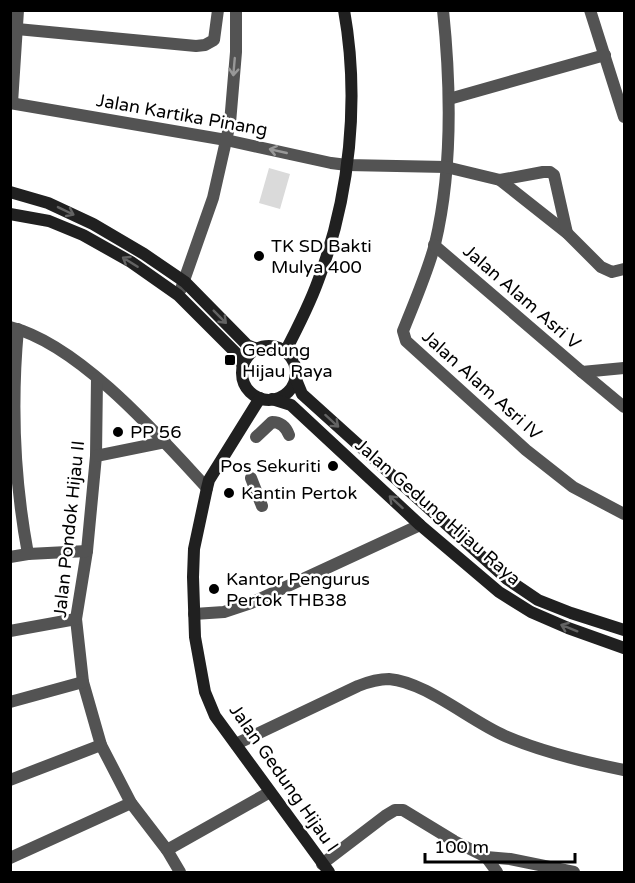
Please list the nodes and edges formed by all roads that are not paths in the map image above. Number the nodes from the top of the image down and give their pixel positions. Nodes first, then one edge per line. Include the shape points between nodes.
1 (18, 10) edge
2 (218, 10) edge
3 (236, 10) edge
4 (344, 10) edge
5 (443, 10) edge
6 (590, 10) edge
7 (17, 29) junction
8 (605, 55) junction
9 (448, 99) junction
10 (11, 103) edge
11 (624, 117) edge
12 (226, 140) junction
13 (347, 165) junction
14 (446, 167) junction
15 (500, 180) junction
16 (10, 192) edge
17 (10, 214) edge
18 (567, 233) junction
19 (434, 245) junction
20 (624, 269) edge
21 (185, 282) junction
22 (178, 295) junction
23 (14, 328) edge
24 (257, 349) junction
25 (285, 352) junction
26 (243, 366) junction
27 (624, 368) edge
28 (582, 372) junction
29 (295, 377) junction
30 (98, 378) junction
31 (266, 399) junction
32 (624, 407) edge
33 (290, 435) dead end
34 (256, 437) dead end
35 (165, 442) junction
36 (96, 456) junction
37 (251, 478) dead end
38 (207, 488) junction
39 (262, 506) dead end
40 (624, 514) edge
41 (420, 525) junction
42 (87, 550) junction
43 (28, 554) junction
44 (10, 558) edge
45 (194, 615) junction
46 (76, 619) junction
47 (624, 630) edge
48 (10, 631) edge
49 (624, 648) edge
50 (83, 682) junction
51 (10, 702) edge
52 (236, 744) junction
53 (101, 745) junction
54 (624, 770) edge
55 (10, 780) edge
56 (270, 792) junction
57 (130, 803) junction
58 (166, 850) junction
59 (486, 857) junction
60 (10, 858) edge
61 (326, 868) edge
62 (553, 870) edge
63 (180, 873) edge
64 (497, 873) edge
65 (574, 873) edge

1 - 7 street
2 - 7 street via 214,40 196,46
3 -> 12 street
4 - 13 main road via 351,104
5 - 9 street, Jalan Alam Asri IV
6 - 8 street
7 - 10 street
8 - 9 street
8 - 11 street
9 - 14 street, Jalan Alam Asri IV
10 - 12 street, Jalan Kartika Pinang
13 -> 12 street, Jalan Kartika Pinang
12 - 21 street via 213,198
13 - 14 street, Jalan Kartika Pinang
13 - 25 main road via 324,265
14 - 15 street, Jalan Kartika Pinang
14 - 19 street, Jalan Alam Asri IV
15 - 18 street
15 - 18 street via 543,172 554,175
16 -> 21 main road via 48,203 93,224
22 -> 17 main road via 83,235 49,221
18 - 20 street via 607,271
19 - 28 street, Jalan Alam Asri V
19 - 40 street, Jalan Alam Asri IV via 403,331 406,341 526,450 573,487
21 - 22 street
21 -> 24 main road via 247,345
22 - 26 main road via 236,353
23 - 30 street via 52,346
23 - 43 street via 14,447
24 - 25 main road via 271,346
24 - 26 main road
25 - 29 main road via 294,363
26 - 31 main road via 247,389
27 - 28 street, Jalan Alam Asri V
28 - 32 street
29 - 31 main road via 288,392
29 -> 47 main road, Jalan Gedung Hijau Raya via 302,394 507,579 538,600
30 - 35 street
30 - 36 street, Jalan Pondok Hijau II
31 - 38 main road, Jalan Gedung Hijau I
41 -> 31 main road, Jalan Gedung Hijau Raya via 291,405
33 - 34 street via 287,428 272,422
35 - 36 street
35 - 38 street
36 - 42 street, Jalan Pondok Hijau II
37 - 39 street
38 - 45 main road, Jalan Gedung Hijau I via 194,549
41 - 45 street via 251,603 224,612
49 -> 41 main road, Jalan Gedung Hijau Raya via 531,612 499,592
42 - 43 street
42 - 46 street, Jalan Pondok Hijau II
43 - 44 street
45 - 52 main road, Jalan Gedung Hijau I via 205,692 215,716
46 - 48 street
46 - 50 street, Jalan Pondok Hijau II
50 - 51 street
50 - 53 street, Jalan Pondok Hijau II
52 - 54 street via 358,686 389,679 411,683 526,744
52 - 56 main road, Jalan Gedung Hijau I
53 - 55 street
53 - 57 street, Jalan Pondok Hijau II
56 - 58 street
56 - 61 main road, Jalan Gedung Hijau I
57 - 58 street, Jalan Pondok Hijau II
57 - 60 street
58 - 63 street, Jalan Pondok Hijau II
59 - 61 street via 403,810 396,810
59 - 62 street
59 - 64 street
62 - 65 street

